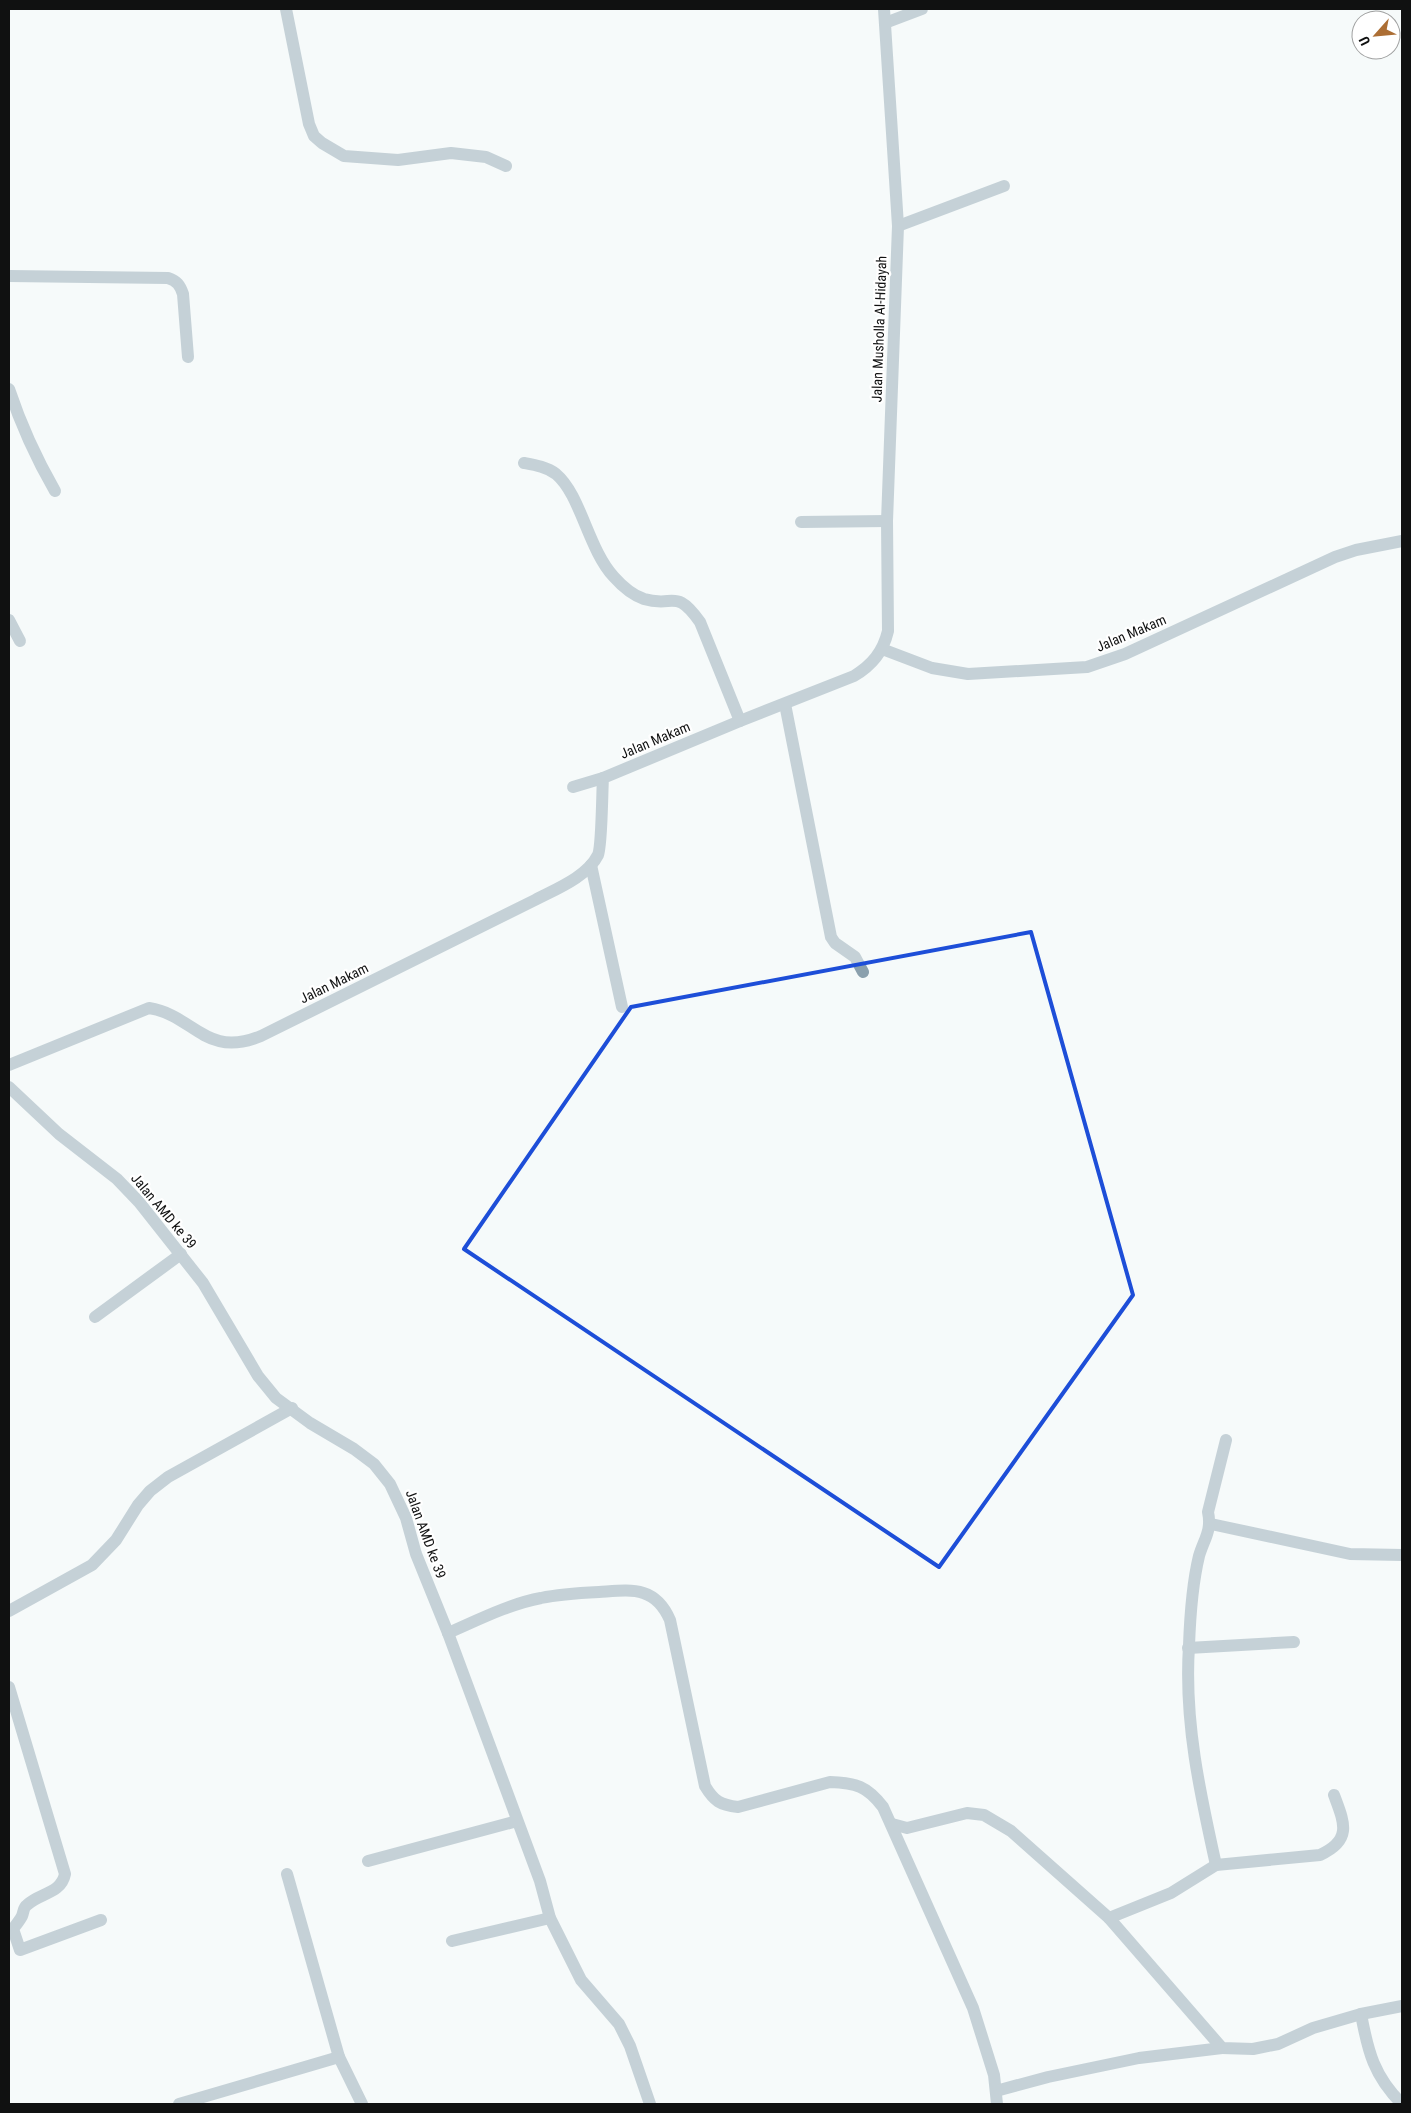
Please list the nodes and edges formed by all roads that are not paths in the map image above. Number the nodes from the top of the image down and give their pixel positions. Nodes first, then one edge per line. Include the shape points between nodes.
1 (286, 9) edge
2 (884, 9) edge
3 (922, 9) edge
4 (885, 23) junction
5 (506, 166) dead end
6 (1004, 186) dead end
7 (898, 226) junction
8 (9, 276) edge
9 (188, 357) dead end
10 (9, 389) edge
11 (524, 463) dead end
12 (56, 491) dead end
13 (887, 521) junction
14 (801, 522) dead end
15 (1402, 541) edge
16 (9, 620) edge
17 (20, 641) dead end
18 (882, 650) junction
19 (785, 704) junction
20 (740, 720) junction
21 (603, 778) junction
22 (573, 787) dead end
23 (591, 865) junction
24 (863, 972) dead end
25 (622, 1007) dead end
26 (9, 1065) edge
27 (9, 1087) edge
28 (181, 1254) junction
29 (95, 1316) dead end
30 (292, 1408) junction
31 (1226, 1440) dead end
32 (1211, 1524) junction
33 (1402, 1555) edge
34 (9, 1611) edge
35 (448, 1633) junction
36 (1294, 1642) dead end
37 (1188, 1648) junction
38 (9, 1687) edge
39 (1334, 1795) dead end
40 (517, 1821) junction
41 (892, 1824) junction
42 (368, 1860) dead end
43 (1216, 1865) junction
44 (287, 1874) dead end
45 (550, 1918) junction
46 (1109, 1918) junction
47 (101, 1920) dead end
48 (452, 1941) dead end
49 (1402, 2006) edge
50 (1361, 2014) junction
51 (1222, 2048) junction
52 (339, 2057) junction
53 (996, 2091) junction
54 (179, 2104) edge
55 (362, 2104) edge
56 (650, 2104) edge
57 (997, 2104) edge
58 (1402, 2104) edge

1 - 5 street via 309,124 314,136 322,143 344,156 398,160 452,153 486,157
2 - 4 street, Jalan Musholla Al-Hidayah
3 - 4 street
4 - 7 street, Jalan Musholla Al-Hidayah
6 - 7 street
7 - 13 street, Jalan Musholla Al-Hidayah
8 - 9 street via 176,280 183,294
10 - 12 street via 22,426
11 - 20 street via 548,469 564,483 596,550 624,587 645,599 675,600 692,611 700,622
13 - 14 street
13 - 18 street, Jalan Musholla Al-Hidayah via 888,631
15 - 18 street, Jalan Makam via 1335,557 1125,654 1087,667 968,674 932,668
16 - 17 street
18 - 19 street, Jalan Makam via 871,664 854,676
19 - 20 street, Jalan Makam
19 - 24 street via 831,937 855,957
20 - 21 street, Jalan Makam
21 - 22 street, Jalan Makam
21 - 23 street via 598,854
23 - 25 street
23 - 26 street, Jalan Makam via 535,900 246,1043 219,1041 149,1008
27 - 28 street, Jalan AMD ke 39 via 59,1134 118,1179
28 - 29 street
28 - 30 street, Jalan AMD ke 39 via 258,1376 276,1398
30 - 34 street via 168,1478 150,1491 116,1540 92,1565
30 - 35 street, Jalan AMD ke 39 via 374,1464 390,1484 406,1518 416,1554
31 - 32 street via 1208,1512
32 - 33 street via 1350,1554
32 - 37 street via 1199,1556
35 - 40 street, Jalan AMD ke 39
35 - 41 street via 540,1598 630,1590 644,1592 665,1608 670,1620 705,1786 712,1799 724,1806 738,1807 830,1782 846,1783 872,1793
36 - 37 street
37 - 43 street via 1190,1726
38 - 47 street via 65,1874 59,1888 23,1909 13,1928 20,1950
39 - 43 street via 1345,1824 1332,1849 1320,1855
40 - 42 street
40 - 45 street, Jalan AMD ke 39 via 540,1880
41 - 46 street via 908,1828 959,1814 984,1815 1011,1831
41 - 53 street via 973,2008
43 - 46 street via 1170,1893
44 - 52 street
45 - 48 street
45 - 56 street, Jalan AMD ke 39 via 581,1980 619,2024
46 - 51 street
49 - 50 street
50 - 51 street via 1314,2028 1278,2044 1253,2049
50 - 58 street via 1374,2067
51 - 53 street via 1139,2058
52 - 54 street
52 - 55 street
53 - 57 street

